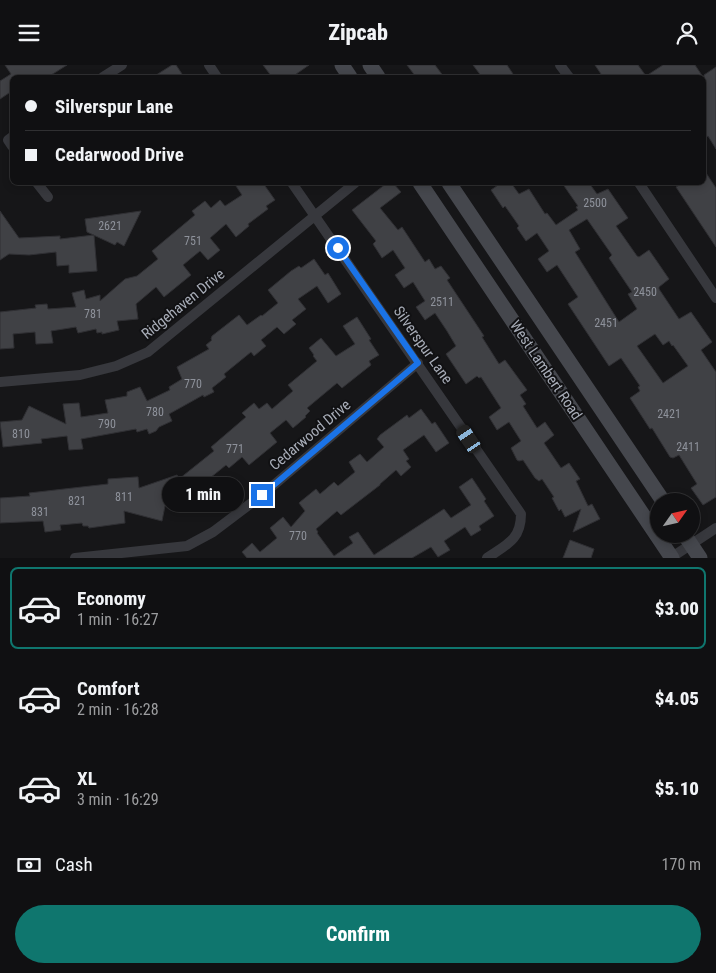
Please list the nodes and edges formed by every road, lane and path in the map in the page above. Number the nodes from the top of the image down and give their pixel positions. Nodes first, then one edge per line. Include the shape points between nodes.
1 (122, 65) edge
2 (106, 75) edge
3 (39, 185) edge
4 (293, 185) edge
5 (352, 185) edge
6 (421, 185) edge
7 (450, 185) edge
8 (640, 185) edge
9 (48, 197) dead end
10 (315, 215) junction
11 (716, 298) edge
12 (418, 363) junction
13 (0, 382) edge
14 (658, 493) edge
15 (716, 528) edge
16 (700, 534) edge
17 (685, 543) edge
18 (691, 543) edge
19 (75, 558) edge
20 (487, 558) edge
21 (672, 558) edge
22 (700, 558) edge

1 - 2 street
3 - 9 street
4 - 10 street, Silverspur Lane
5 - 10 street, Ridgehaven Drive
6 - 21 main road, West Lambert Road
7 - 14 main road, West Lambert Road
8 - 11 street
10 - 12 street, Silverspur Lane
10 - 13 street, Ridgehaven Drive via 148,353 116,366 80,375
12 - 19 street, Cedarwood Drive via 213,533 187,546
12 - 20 street, Silverspur Lane via 521,514 521,527 514,539
15 - 16 street
17 - 21 street
18 - 22 main road

